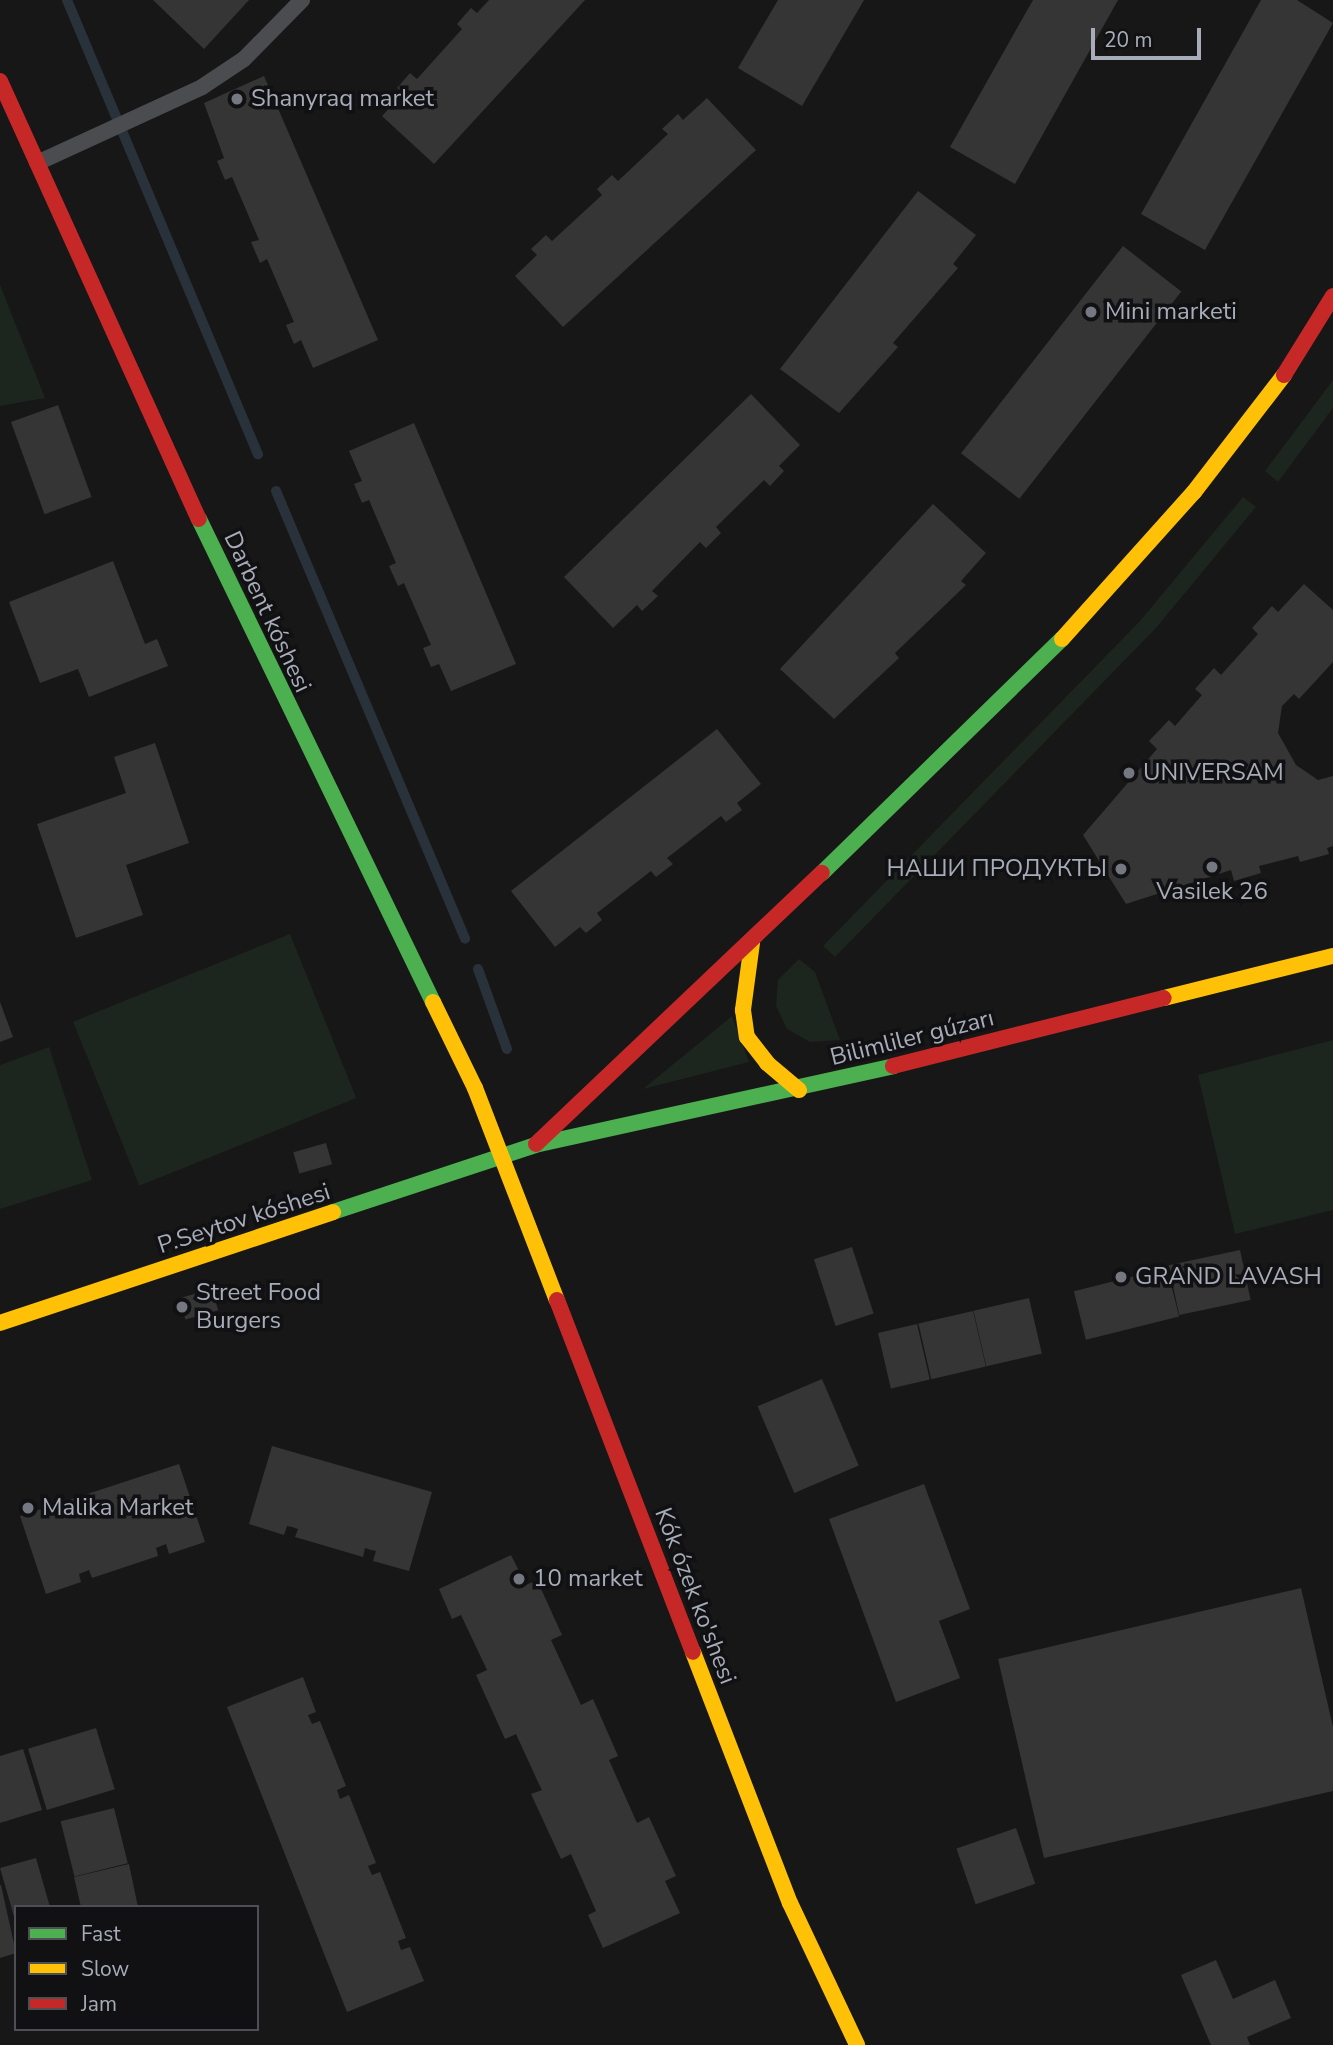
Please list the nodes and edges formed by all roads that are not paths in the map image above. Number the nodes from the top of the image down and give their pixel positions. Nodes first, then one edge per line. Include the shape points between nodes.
1 (302, 0) edge
2 (0, 81) edge
3 (37, 163) junction
4 (1333, 296) edge
5 (751, 943) junction
6 (1333, 956) edge
7 (799, 1090) junction
8 (535, 1145) junction
9 (502, 1159) junction
10 (0, 1323) edge
11 (857, 2045) edge

1 - 3 lane via 244,59 202,87
2 - 3 main road, Darbent kóshesi
3 - 9 main road, Darbent kóshesi via 248,628 475,1088
4 - 5 main road via 1285,374 1194,492 1094,606 980,724
5 - 7 main road via 743,1010 747,1037 767,1063
5 - 8 main road
6 - 7 main road, Bilimliler gúzarı
7 - 8 main road, Bilimliler gúzarı
8 - 9 main road, Bilimliler gúzarı
9 - 10 main road, P.Seytov kóshesi
9 - 11 main road, Kók ózek ko'shesi via 790,1903

